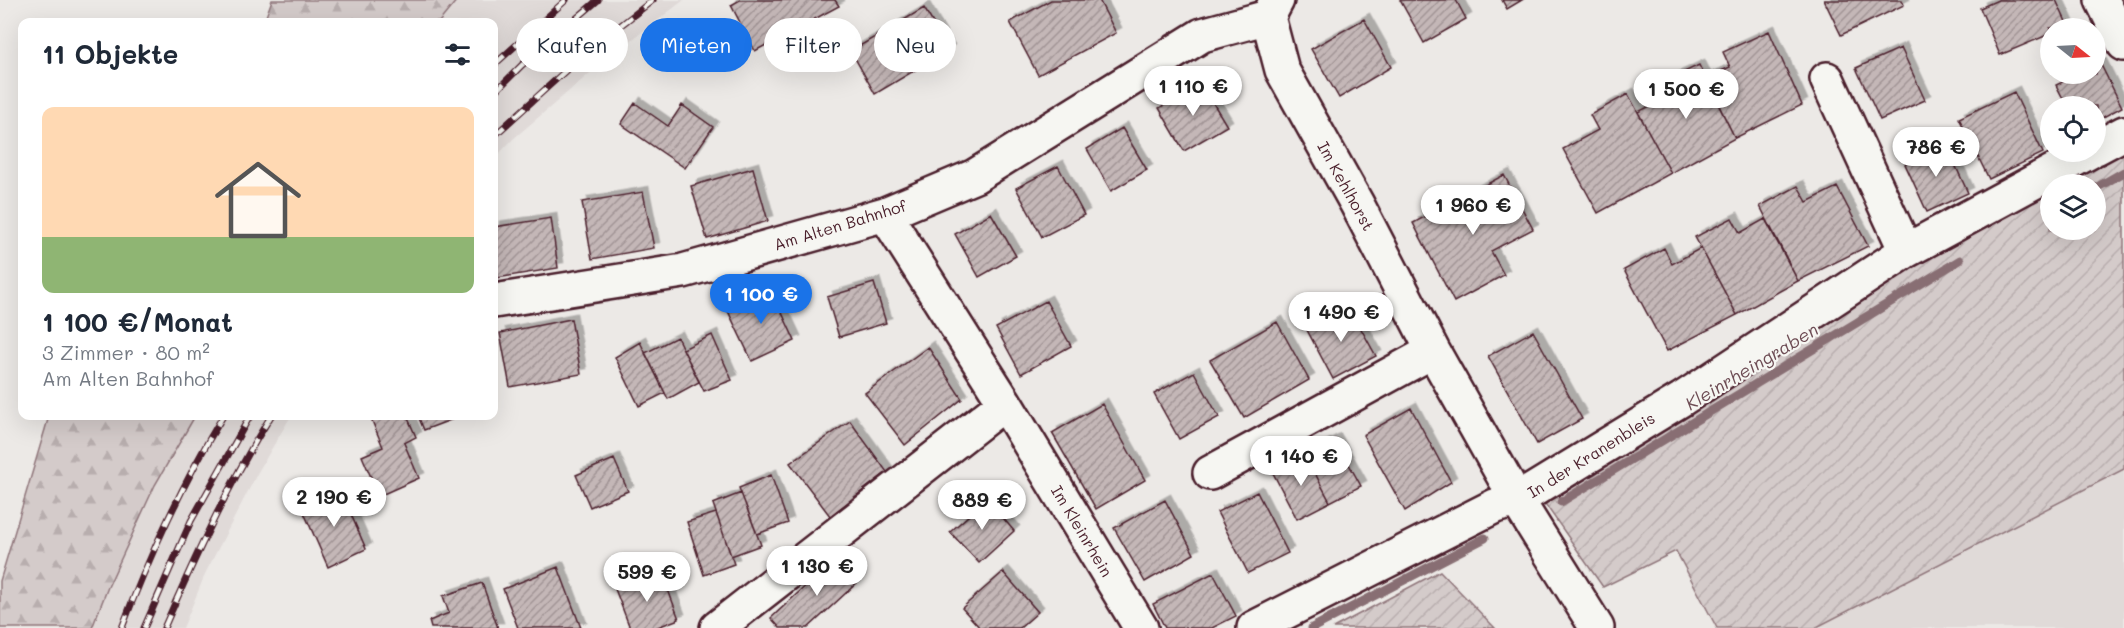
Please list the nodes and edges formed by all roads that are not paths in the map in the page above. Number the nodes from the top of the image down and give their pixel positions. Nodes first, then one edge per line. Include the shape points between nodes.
1 (2102, 0) edge
2 (1273, 9) edge
3 (2124, 44) edge
4 (1827, 79) dead end
5 (2124, 133) edge
6 (2106, 143) edge
7 (2071, 162) edge
8 (885, 214) junction
9 (1906, 251) junction
10 (498, 300) edge
11 (1434, 351) junction
12 (1005, 404) junction
13 (1210, 473) dead end
14 (1517, 500) junction
15 (717, 628) edge
16 (1141, 628) edge
17 (1254, 628) edge
18 (1597, 628) edge

1 - 3 street
2 - 8 street, Am Alten Bahnhof via 1202,35 975,176
2 - 11 street, Im Kehlhorst via 1282,70
4 - 9 street
5 - 6 street
7 - 9 street, In der Kranenbleis
8 - 10 street, Am Alten Bahnhof via 683,271
8 - 12 street, Im Kleinrhein
9 - 14 street, In der Kranenbleis via 1682,399
11 - 13 street
11 - 14 street, Im Kehlhorst
12 - 15 street
12 - 16 street, Im Kleinrhein
14 - 17 street via 1495,506
14 - 18 street, Im Kehlhorst

